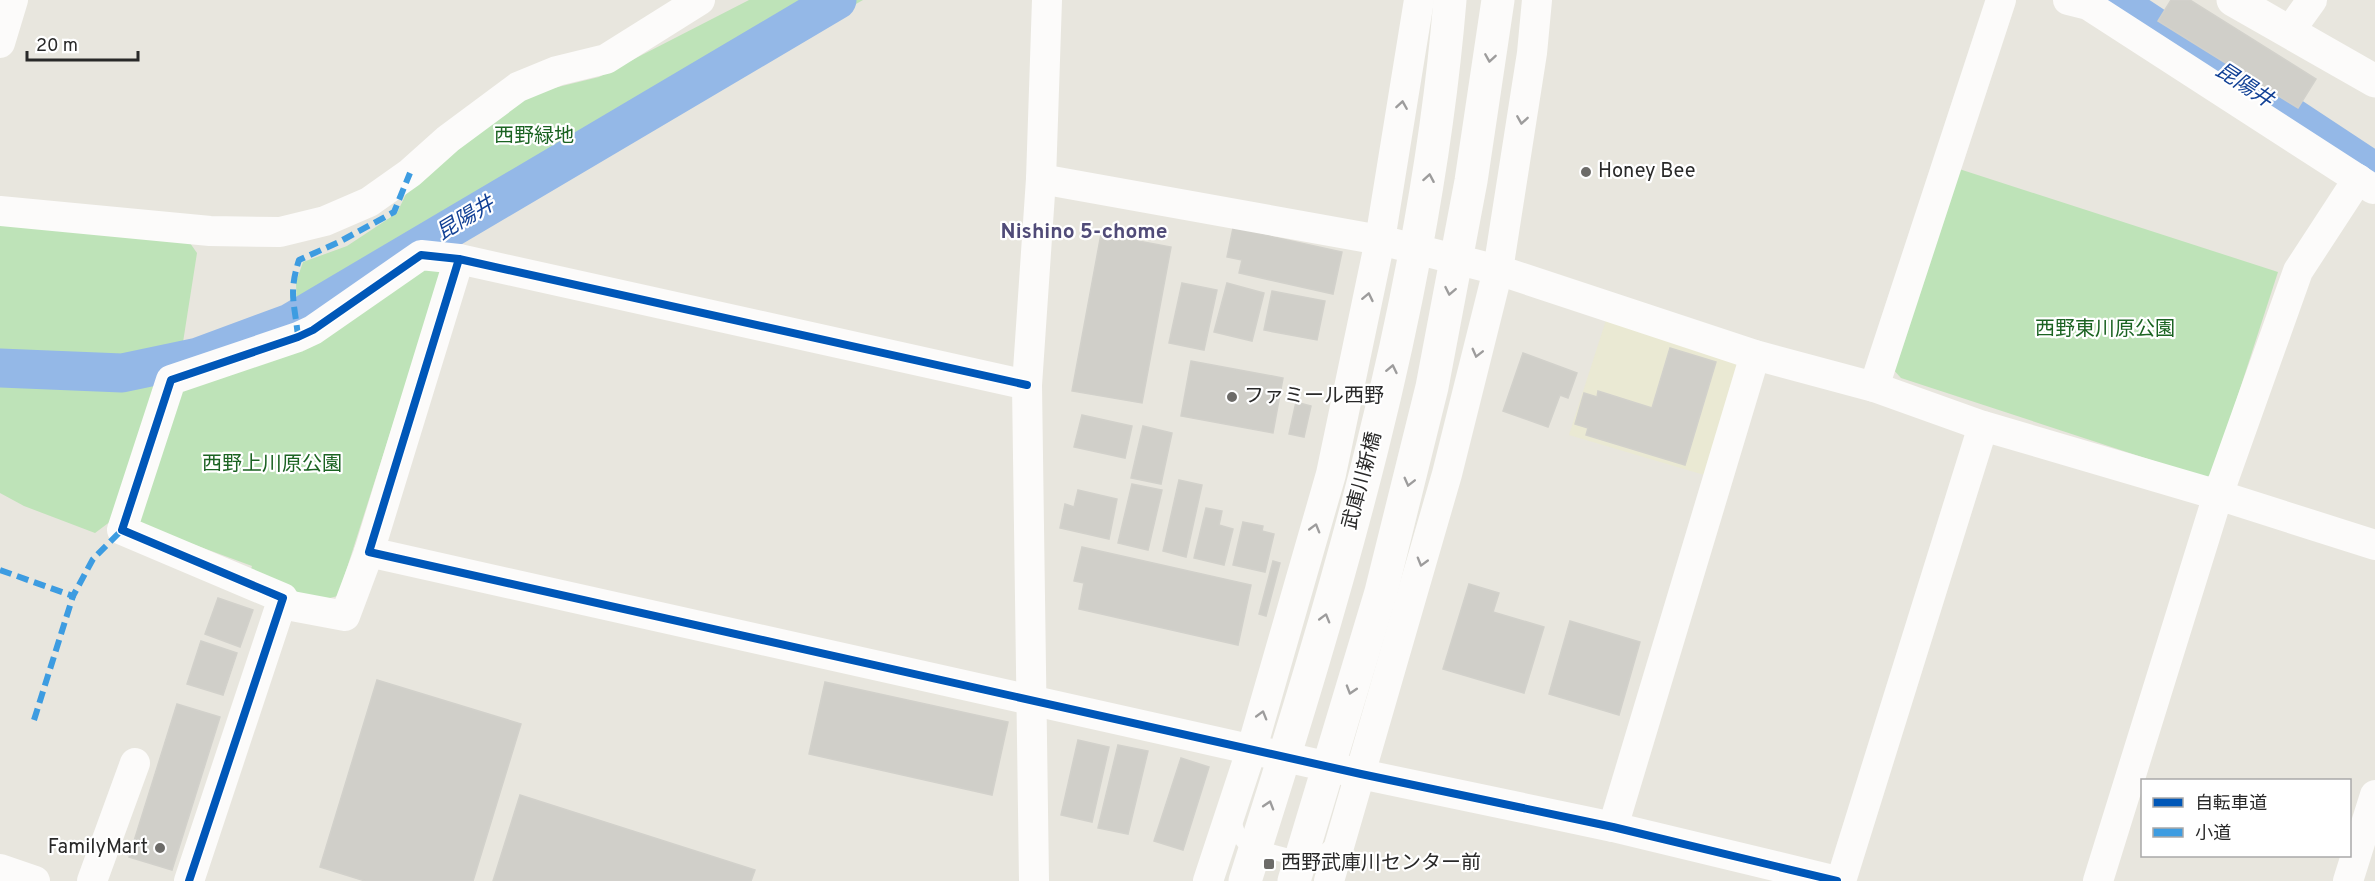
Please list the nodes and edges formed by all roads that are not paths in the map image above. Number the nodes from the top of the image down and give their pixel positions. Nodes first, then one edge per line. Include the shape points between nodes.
1 (700, 0) edge
2 (1047, 0) edge
3 (1419, 0) edge
4 (1450, 0) edge
5 (1498, 0) edge
6 (1537, 0) edge
7 (2001, 0) edge
8 (2068, 0) edge
9 (2233, 0) edge
10 (2312, 0) edge
11 (2289, 32) junction
12 (2375, 81) edge
13 (1041, 179) junction
14 (2366, 184) edge
15 (0, 211) edge
16 (1380, 240) junction
17 (459, 259) junction
18 (1498, 270) junction
19 (1755, 355) junction
20 (1027, 385) junction
21 (1874, 387) junction
22 (1983, 426) junction
23 (2218, 495) junction
24 (2375, 546) edge
25 (369, 552) junction
26 (281, 604) junction
27 (1031, 699) junction
28 (1252, 748) junction
29 (135, 763) dead end
30 (1361, 774) junction
31 (2375, 795) edge
32 (1232, 811) junction
33 (1346, 825) junction
34 (1612, 827) junction
35 (0, 869) edge
36 (35, 881) edge
37 (92, 881) edge
38 (189, 881) edge
39 (1034, 881) edge
40 (1208, 881) edge
41 (1245, 881) edge
42 (1294, 881) edge
43 (1329, 881) edge
44 (1839, 881) edge
45 (2098, 881) edge
46 (2348, 881) edge

1 - 15 street via 606,59 557,71 518,87 369,202 325,221 280,232 210,231
2 - 13 street
16 -> 3 street
41 -> 4 street, 武庫川新橋 via 1345,552 1387,389 1414,269 1434,146
5 -> 42 street via 1471,181 1432,387 1381,592
6 -> 18 street
7 - 21 street
8 - 14 street via 2088,5
9 - 11 street
10 - 11 street
11 - 12 street
13 - 16 street
13 - 20 street
14 - 23 street via 2298,271
16 - 18 street
28 -> 16 street via 1331,474
17 - 20 street
17 - 25 street
17 - 26 street via 421,255 313,330 171,380 122,530 283,598
18 - 19 street
18 -> 30 street via 1448,474
19 - 21 street
19 - 34 street
20 - 27 street
21 - 22 street
22 - 23 street
22 - 44 street
23 - 24 street
23 - 45 street
25 - 26 street via 345,616
25 - 27 street
26 - 38 street
27 - 28 street
27 - 39 street
28 - 30 street
28 - 32 street
29 - 37 street
30 - 33 street
30 - 34 street
31 - 46 street
32 - 33 lane via 1243,842 1303,860 1331,848
32 - 40 street
33 - 43 street
34 - 44 street
35 - 36 street

